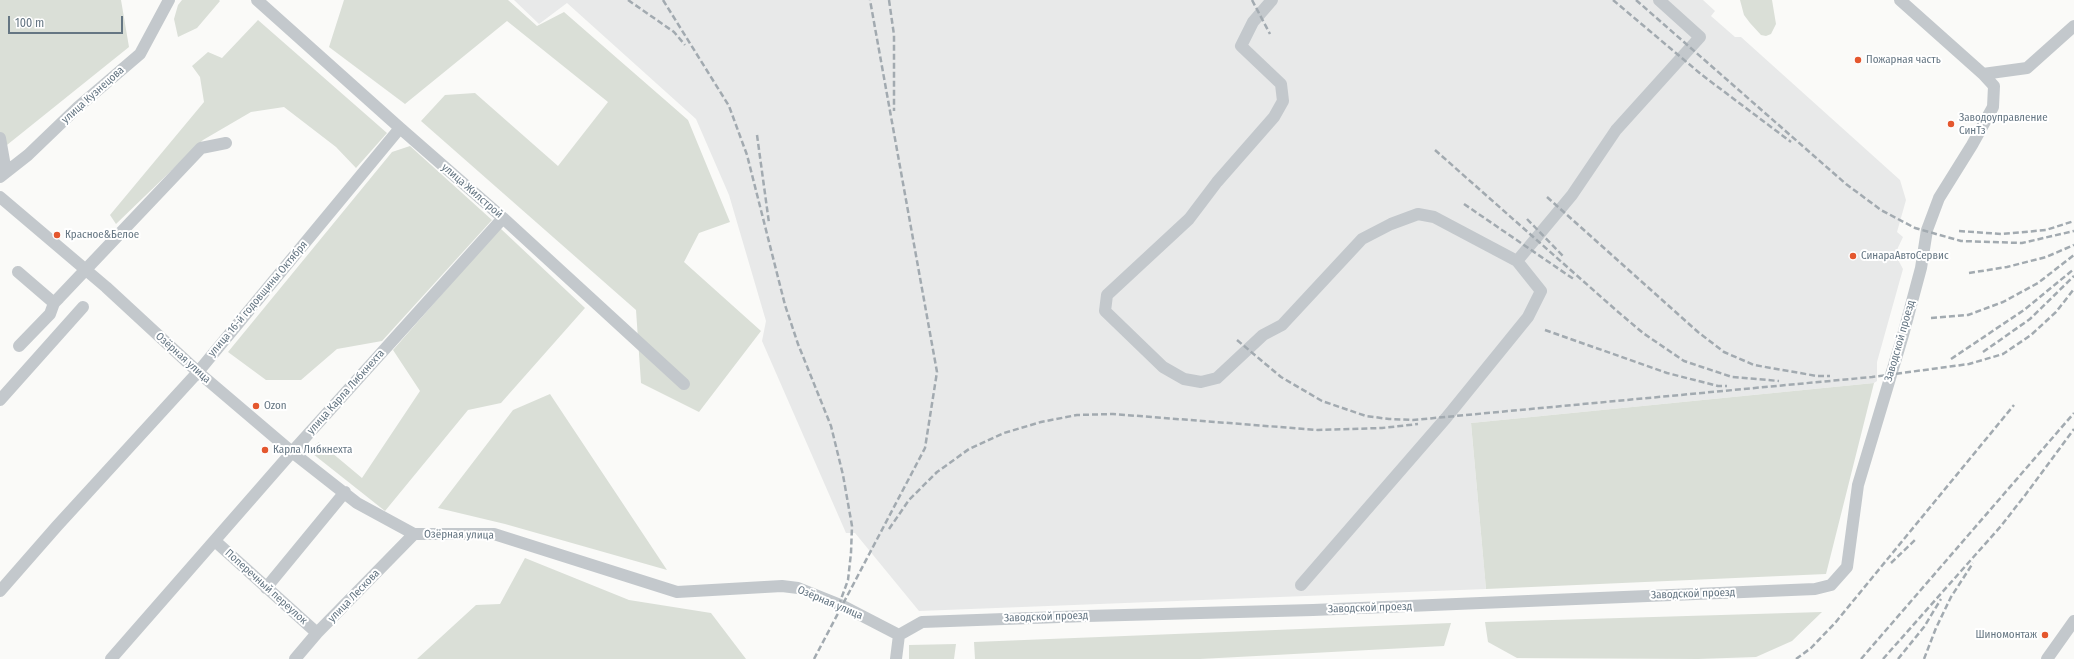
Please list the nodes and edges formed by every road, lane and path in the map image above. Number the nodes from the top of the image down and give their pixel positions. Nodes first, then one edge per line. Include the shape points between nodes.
1 (169, 0) edge
2 (258, 0) edge
3 (1272, 0) edge
4 (1659, 0) edge
5 (1900, 0) edge
6 (2074, 26) edge
7 (1983, 74) junction
8 (400, 128) junction
9 (0, 138) edge
10 (226, 143) dead end
11 (3, 174) edge
12 (0, 197) edge
13 (503, 218) junction
14 (1517, 261) junction
15 (85, 269) junction
16 (18, 272) dead end
17 (54, 303) junction
18 (83, 307) dead end
19 (19, 346) dead end
20 (198, 372) junction
21 (684, 384) dead end
22 (0, 400) edge
23 (292, 452) junction
24 (345, 492) junction
25 (414, 534) junction
26 (215, 541) junction
27 (1301, 585) dead end
28 (266, 588) junction
29 (0, 591) edge
30 (2074, 621) edge
31 (317, 633) junction
32 (899, 635) junction
33 (111, 659) edge
34 (295, 659) edge
35 (896, 659) edge
36 (2047, 659) edge

1 - 11 street, улица Кузнецова via 140,54 28,156
2 - 8 street, улица Жилстрой
3 - 14 street via 1253,22 1241,46 1281,84 1283,101 1274,117 1189,219 1107,295 1105,311 1163,367 1184,379 1201,382 1217,378 1263,335 1282,325 1362,239 1391,224 1418,214 1434,217
4 - 14 street via 1700,36 1616,130 1572,195
5 - 7 street, Заводской проезд
6 - 7 street via 2027,68
7 - 32 street, Заводской проезд via 1994,86 1993,107 1939,198 1927,230 1921,268 1858,486 1847,568 1831,585 1815,589 1329,609 922,622
8 - 13 street, улица Жилстрой
8 - 20 street, улица 16-й годовщины Октября
9 - 11 street
10 - 15 street via 201,148
12 - 15 street, Озёрная улица
13 - 21 street, улица Жилстрой
13 - 23 street, улица Карла Либкнехта
14 - 27 street via 1541,291 1528,317 1446,418
15 - 17 street
15 - 20 street, Озёрная улица
16 - 17 street
17 - 19 street via 50,314
18 - 22 street
20 - 23 street, Озёрная улица
20 - 29 street, улица 16-й годовщины Октября
23 - 24 street, Озёрная улица
23 - 26 street, улица Карла Либкнехта
24 - 25 street, Озёрная улица via 357,502
24 - 28 street
25 - 31 street, улица Лескова
25 - 32 street, Озёрная улица via 494,534 677,592 782,586 798,588 843,606
26 - 28 street, Поперечный переулок
26 - 33 street, улица Карла Либкнехта
28 - 31 street, Поперечный переулок
30 - 36 street
31 - 34 street, улица Лескова
32 - 35 street

